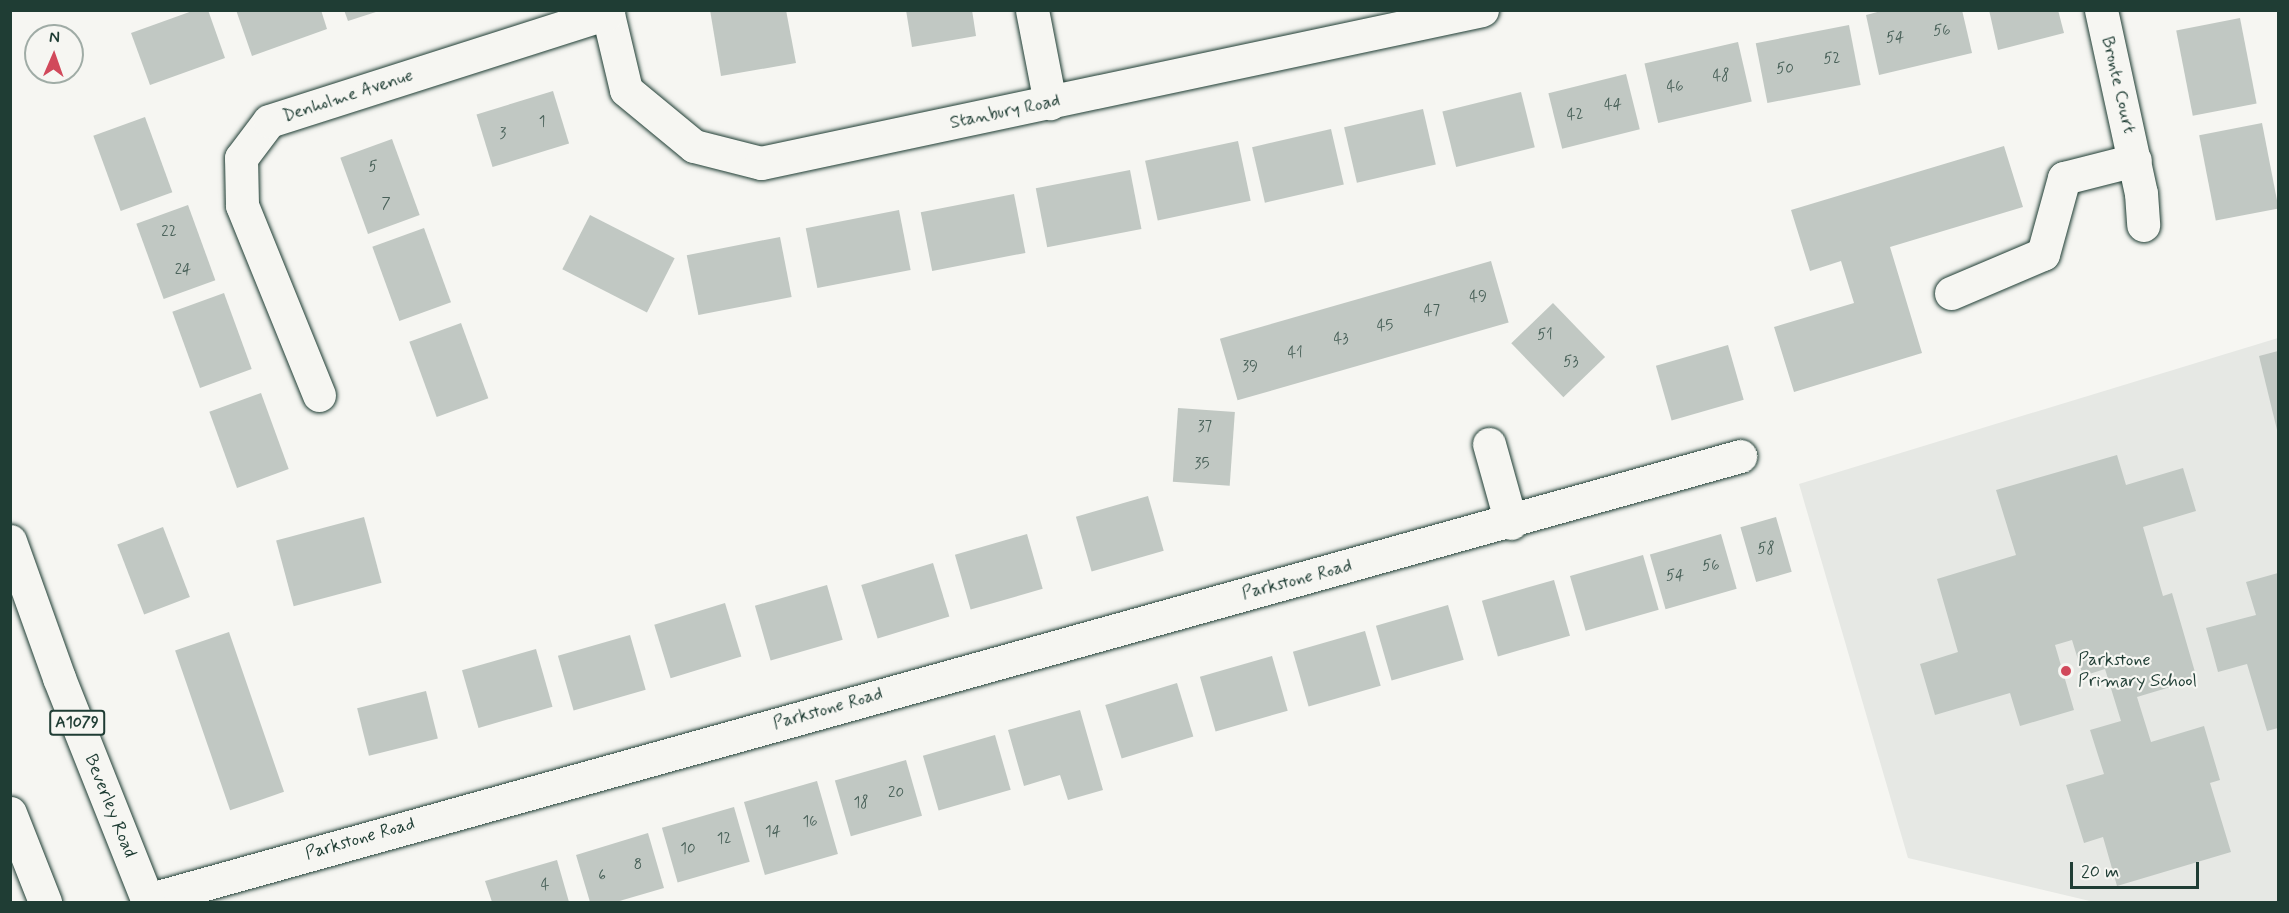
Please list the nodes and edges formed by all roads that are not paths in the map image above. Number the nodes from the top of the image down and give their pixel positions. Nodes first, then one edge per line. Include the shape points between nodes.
1 (1032, 10) edge
2 (1482, 10) edge
3 (2101, 10) edge
4 (608, 12) edge
5 (1050, 103) junction
6 (2135, 160) junction
7 (2143, 225) dead end
8 (1952, 293) dead end
9 (319, 395) dead end
10 (1489, 444) dead end
11 (1740, 456) dead end
12 (1511, 523) junction
13 (10, 541) edge
14 (10, 813) edge
15 (148, 901) edge
16 (45, 903) edge

1 - 5 street
2 - 5 street, Stanbury Road
3 - 6 street, Bronte Court
4 - 5 street, Stanbury Road via 626,90 694,146 761,163
4 - 9 street, Denholme Avenue via 269,121 248,148 241,158 242,205
6 - 7 street, Bronte Court
6 - 8 street via 2064,178 2043,254
10 - 12 street
11 - 12 street, Parkstone Road
12 - 15 street, Parkstone Road
13 - 15 street, Beverley Road / A1079 via 59,678
14 - 16 street

